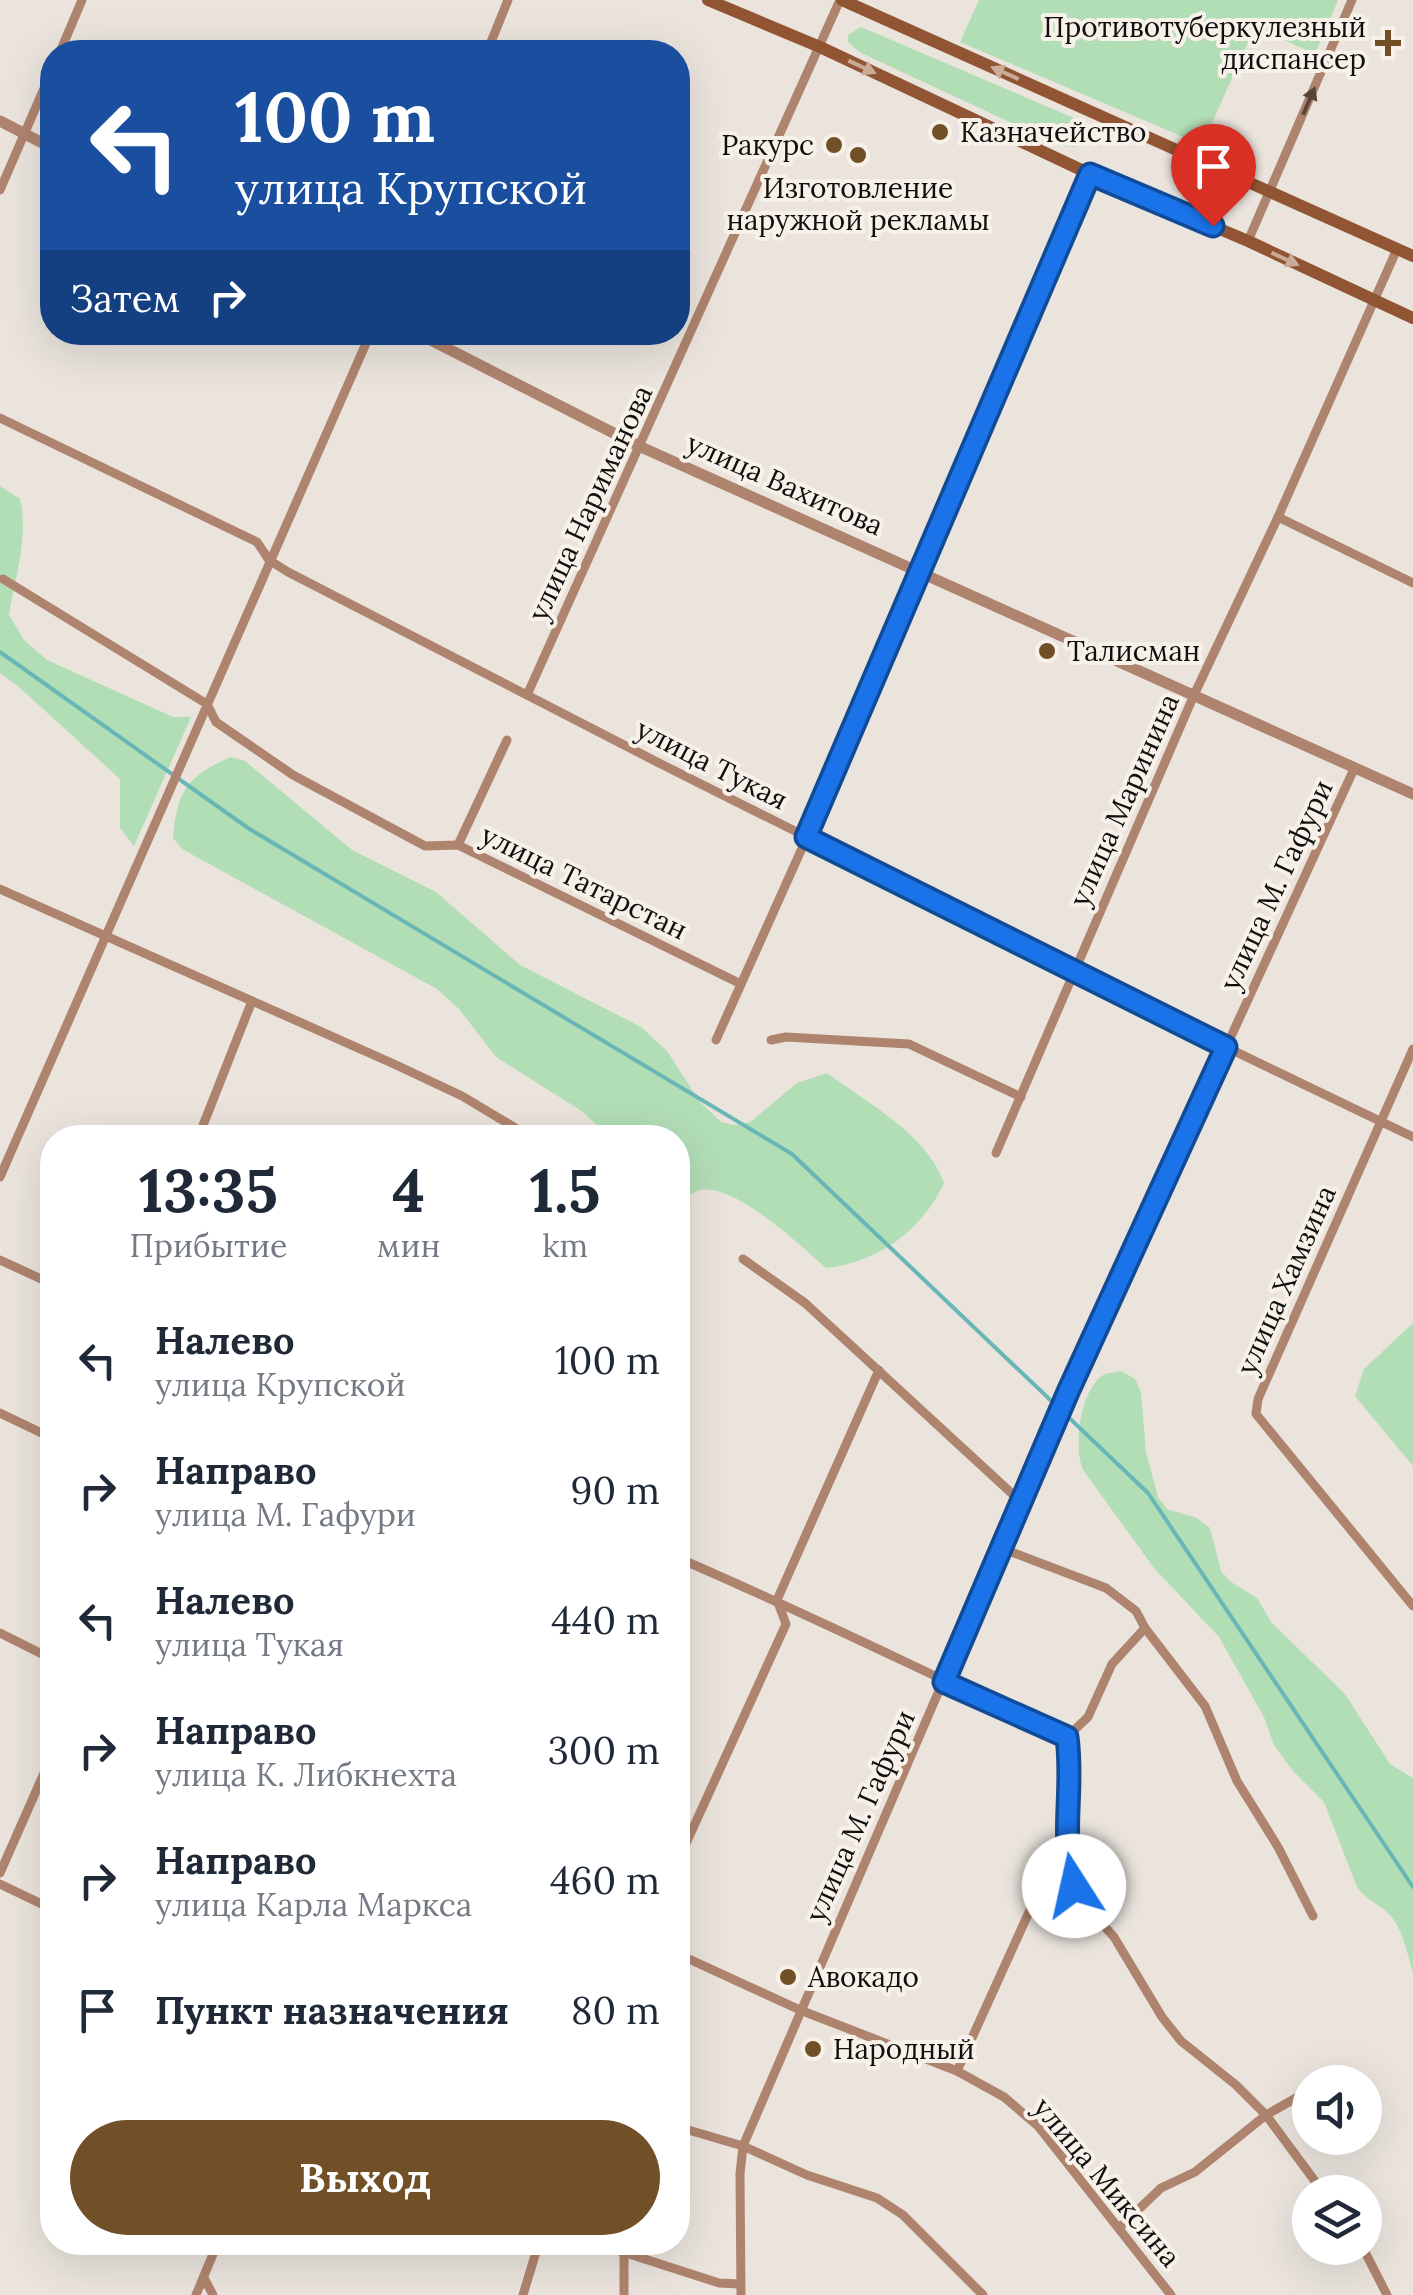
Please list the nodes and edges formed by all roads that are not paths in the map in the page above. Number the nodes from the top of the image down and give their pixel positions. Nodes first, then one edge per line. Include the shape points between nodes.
1 (82, 0) edge
2 (508, 0) edge
3 (708, 0) edge
4 (841, 0) edge
5 (1352, 0) edge
6 (65, 40) edge
7 (492, 40) edge
8 (820, 48) junction
9 (40, 98) edge
10 (0, 121) edge
11 (25, 134) junction
12 (40, 142) edge
13 (1090, 174) junction
14 (0, 190) edge
15 (1271, 190) junction
16 (1248, 242) junction
17 (1396, 248) junction
18 (1413, 256) edge
19 (1374, 301) junction
20 (1413, 318) edge
21 (690, 338) edge
22 (365, 345) edge
23 (441, 345) edge
24 (687, 345) edge
25 (0, 418) edge
26 (641, 447) junction
27 (1278, 517) junction
28 (269, 560) junction
29 (920, 572) junction
30 (4, 579) dead end
31 (1413, 583) edge
32 (528, 694) junction
33 (1194, 694) junction
34 (207, 704) junction
35 (508, 740) dead end
36 (1354, 769) junction
37 (1413, 794) edge
38 (806, 837) junction
39 (458, 845) junction
40 (0, 889) edge
41 (106, 937) junction
42 (1075, 970) junction
43 (741, 984) junction
44 (252, 1002) junction
45 (716, 1040) dead end
46 (770, 1040) dead end
47 (1226, 1047) junction
48 (1413, 1050) edge
49 (1021, 1097) junction
50 (1380, 1122) junction
51 (203, 1125) edge
52 (510, 1125) edge
53 (1413, 1137) edge
54 (996, 1153) dead end
55 (0, 1177) edge
56 (743, 1259) dead end
57 (0, 1260) edge
58 (40, 1278) edge
59 (879, 1370) junction
60 (0, 1413) edge
61 (40, 1432) edge
62 (1022, 1502) junction
63 (1002, 1548) junction
64 (690, 1563) edge
65 (777, 1600) junction
66 (1413, 1606) edge
67 (1145, 1628) junction
68 (0, 1633) edge
69 (40, 1654) edge
70 (944, 1682) junction
71 (1067, 1737) junction
72 (40, 1782) edge
73 (1066, 1832) junction
74 (690, 1835) edge
75 (0, 1874) edge
76 (0, 1884) edge
77 (40, 1904) edge
78 (1313, 1916) dead end
79 (690, 1960) edge
80 (800, 2010) junction
81 (957, 2071) junction
82 (1292, 2100) edge
83 (1266, 2115) junction
84 (690, 2130) edge
85 (743, 2146) junction
86 (1310, 2175) edge
87 (1120, 2228) junction
88 (213, 2255) edge
89 (535, 2255) edge
90 (624, 2255) edge
91 (633, 2255) edge
92 (1372, 2265) edge
93 (204, 2278) junction
94 (741, 2290) edge
95 (196, 2295) edge
96 (213, 2295) edge
97 (524, 2295) edge
98 (624, 2295) edge
99 (982, 2295) edge
100 (1171, 2295) edge
101 (1387, 2295) edge

1 - 6 street
2 - 7 street
3 - 8 main road
4 - 8 street, улица Нариманова
15 -> 4 main road
15 -> 5 street
8 -> 13 main road
8 - 21 street, улица Нариманова
9 - 11 street
10 - 11 street
11 - 12 street
11 - 14 street
13 - 16 main road
13 - 29 street
15 - 16 street
15 - 17 main road
16 -> 19 main road
17 - 18 main road
17 - 19 street, улица Маринина
19 - 20 main road
19 - 27 street, улица Маринина
22 - 28 street
23 - 26 street, улица Вахитова
24 - 26 street, улица Нариманова
25 - 28 street, улица Тукая via 257,542
26 - 29 street, улица Вахитова
26 - 32 street, улица Нариманова
27 - 31 street
27 - 33 street, улица Маринина
28 - 32 street, улица Тукая
28 - 34 street
29 - 33 street, улица Вахитова
29 - 38 street
30 - 34 street, улица Татарстан
32 - 38 street, улица Тукая
33 - 36 street, улица Вахитова
33 - 42 street, улица Маринина
34 - 39 street, улица Татарстан via 216,722 293,775 425,846
34 - 41 street
35 - 39 street
36 - 37 street, улица Вахитова
36 - 47 street, улица М. Гафури
38 - 42 street, улица Тукая
38 - 43 street
39 - 43 street, улица Татарстан
40 - 41 street
41 - 44 street
41 - 55 street
42 - 47 street, улица Тукая
42 - 49 street, улица Маринина
43 - 45 street
44 - 51 street
44 - 52 street via 462,1096
46 - 49 street via 908,1044
47 - 50 street, улица Тукая
47 - 62 street, улица М. Гафури
48 - 50 street, улица Хамзина
49 - 54 street, улица Маринина
50 - 53 street, улица Тукая
50 - 66 street, улица Хамзина via 1256,1414
56 - 59 street via 805,1303
57 - 58 street
59 - 62 street
59 - 65 street
60 - 61 street
62 - 63 street, улица М. Гафури
63 - 67 street via 1106,1588 1136,1611
63 - 70 street, улица М. Гафури
64 - 65 street
65 - 70 street
65 - 74 street via 786,1624
67 - 71 street via 1112,1664 1088,1717
67 - 78 street via 1205,1706
68 - 69 street
70 - 71 street
70 - 80 street, улица М. Гафури
71 - 73 street
72 - 75 street
73 - 81 street
73 - 83 street via 1079,1898 1114,1937 1162,2018
76 - 77 street
79 - 80 street, улица Миксина
80 - 81 street, улица Миксина
80 - 85 street, улица М. Гафури
81 - 87 street, улица Миксина via 1022,2110
82 - 83 street
83 - 86 street
83 - 87 street via 1195,2172 1161,2188
84 - 85 street
85 - 94 street, улица М. Гафури
85 - 99 street via 888,2204
87 - 100 street, улица Миксина
88 - 93 street
89 - 97 street
90 - 98 street
91 - 94 street
92 - 101 street
93 - 95 street
93 - 96 street

